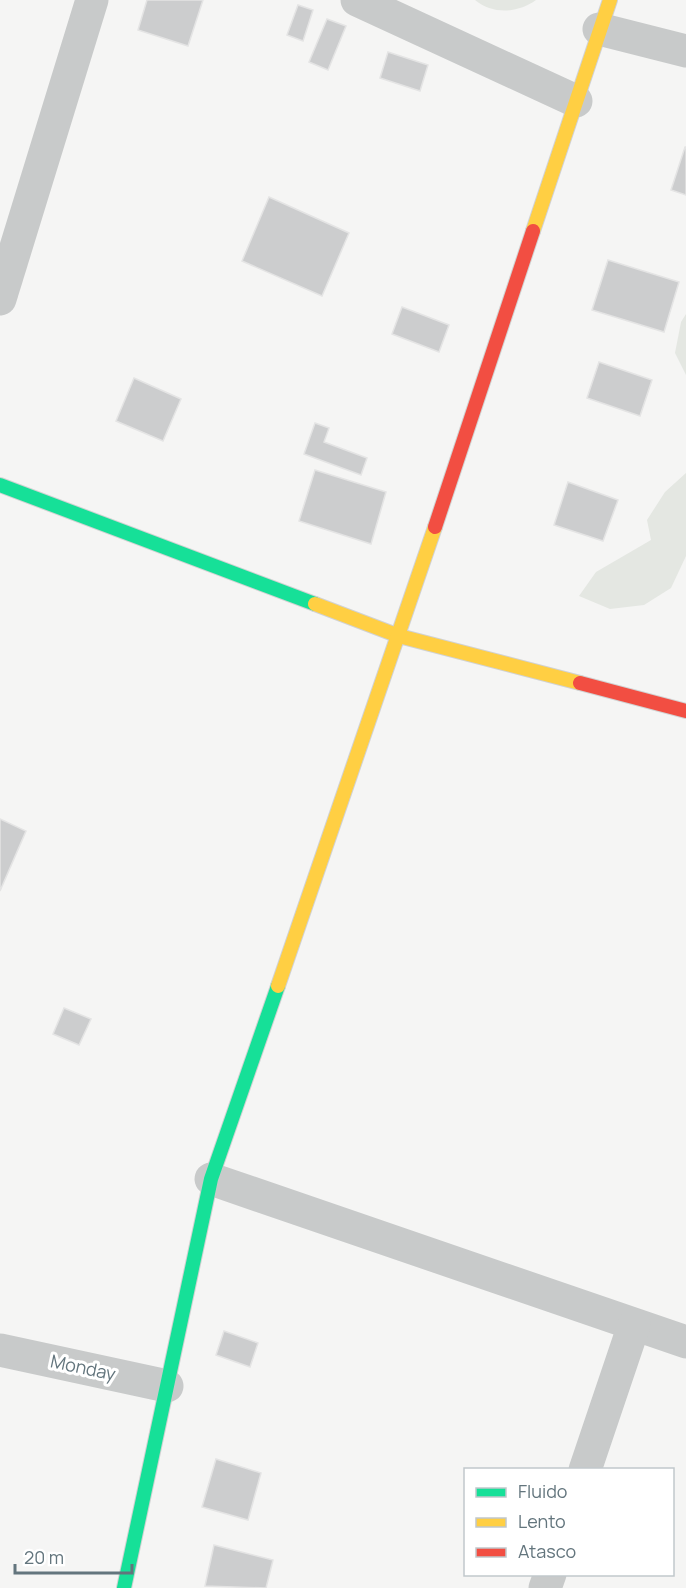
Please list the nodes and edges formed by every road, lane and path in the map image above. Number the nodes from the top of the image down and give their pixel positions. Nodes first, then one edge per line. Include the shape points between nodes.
1 (92, 0) edge
2 (357, 0) edge
3 (605, 14) edge
4 (686, 51) edge
5 (576, 101) junction
6 (0, 299) edge
7 (0, 484) edge
8 (399, 636) junction
9 (686, 711) edge
10 (211, 1179) junction
11 (634, 1325) junction
12 (686, 1342) edge
13 (0, 1350) edge
14 (167, 1386) junction
15 (586, 1468) edge
16 (124, 1588) edge

1 - 6 street
2 - 5 street
3 - 4 street
3 - 5 street
5 - 8 street
7 - 8 street
8 - 9 street
8 - 10 street
10 - 11 street
10 - 14 street
11 - 12 street
11 - 15 street
13 - 14 street, Monday
14 - 16 street

